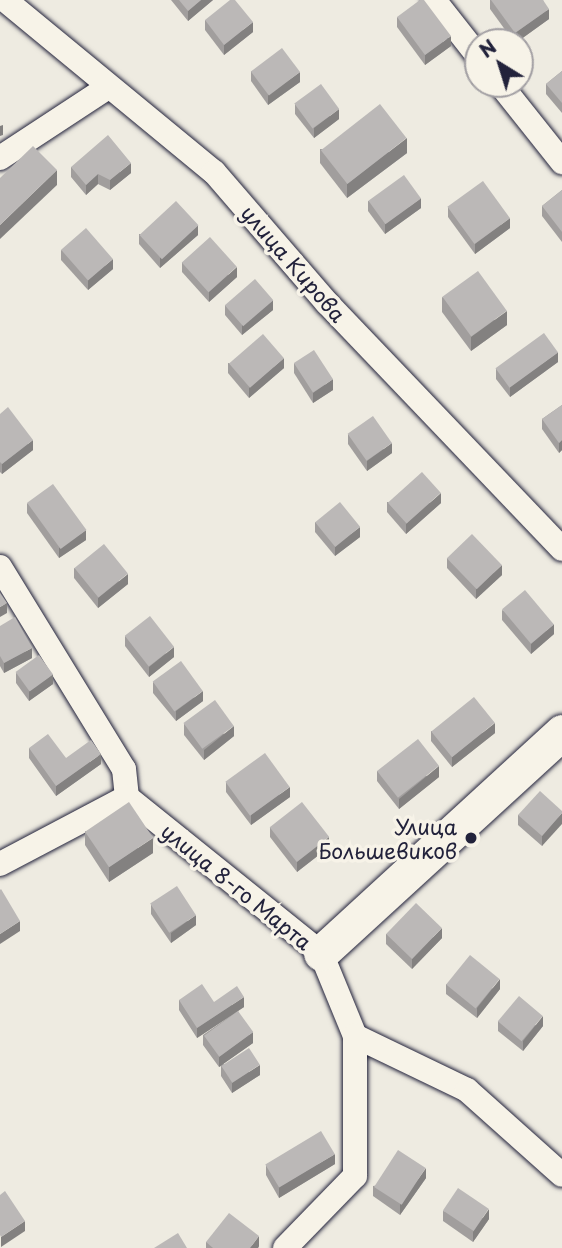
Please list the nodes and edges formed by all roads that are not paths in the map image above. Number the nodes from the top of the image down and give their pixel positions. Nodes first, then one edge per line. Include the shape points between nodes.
1 (5, 0) edge
2 (433, 0) edge
3 (464, 39) edge
4 (108, 87) junction
5 (511, 98) edge
6 (0, 158) edge
7 (562, 162) edge
8 (562, 549) edge
9 (0, 567) edge
10 (562, 732) edge
11 (127, 797) junction
12 (0, 864) edge
13 (321, 953) junction
14 (355, 1037) junction
15 (562, 1175) edge
16 (285, 1248) edge

1 - 4 street, улица Кирова
2 - 3 street
4 - 6 street
4 - 8 street, улица Кирова via 214,172 327,303
5 - 7 street
9 - 11 street via 124,769
10 - 13 street
11 - 12 street
11 - 13 street, улица 8-го Марта
13 - 14 street, улица 8-го Марта
14 - 15 street via 467,1090
14 - 16 street via 355,1176

